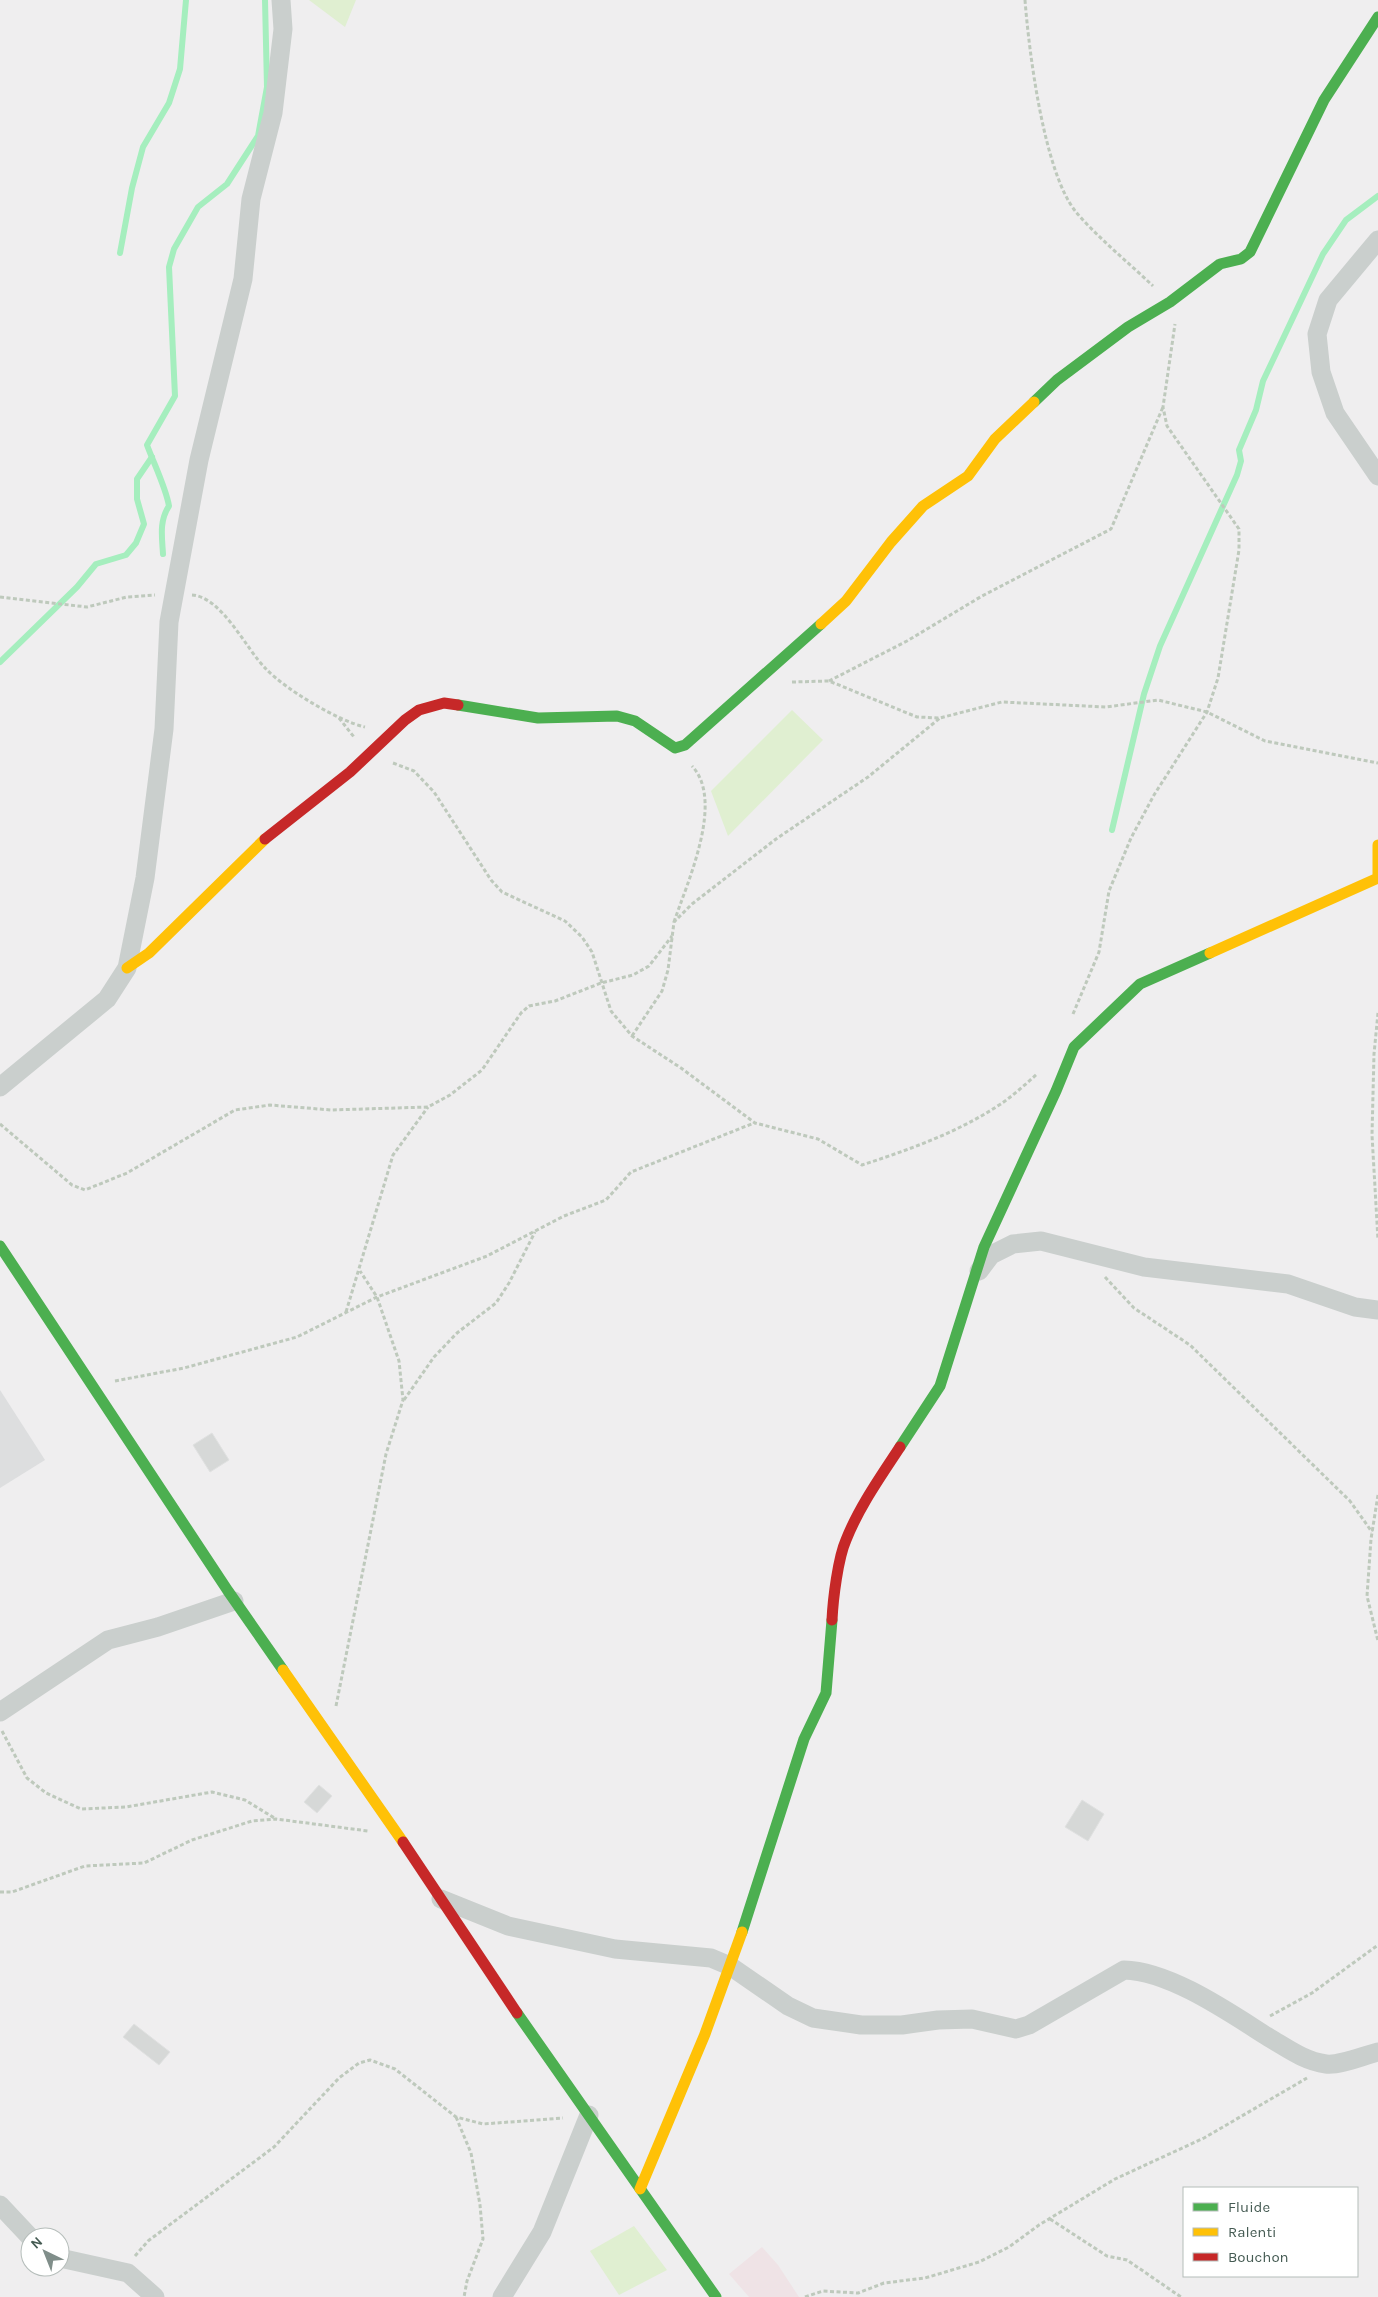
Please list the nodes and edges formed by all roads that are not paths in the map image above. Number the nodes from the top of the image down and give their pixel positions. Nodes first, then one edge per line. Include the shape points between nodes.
1 (281, 0) edge
2 (1378, 17) edge
3 (1378, 240) edge
4 (1378, 476) edge
5 (1378, 845) edge
6 (128, 968) junction
7 (0, 1087) edge
8 (0, 1246) edge
9 (974, 1278) junction
10 (1378, 1310) edge
11 (234, 1601) junction
12 (0, 1712) edge
13 (441, 1898) junction
14 (730, 1966) junction
15 (1378, 2052) edge
16 (589, 2115) junction
17 (640, 2188) junction
18 (0, 2204) edge
19 (21, 2227) edge
20 (70, 2260) edge
21 (156, 2297) edge
22 (502, 2297) edge
23 (716, 2297) edge

1 - 6 street via 282,29 273,114 251,199 243,279 199,460 169,622 164,729 145,878
2 - 6 street via 1324,100 1250,252 1240,259 1220,264 1057,380 995,439 968,476 924,506 891,542 846,601 685,746 675,748 635,722 617,716 538,718 444,703 419,710 350,772 276,829 149,953
3 - 4 street via 1328,300 1317,334 1321,372 1335,413
5 - 9 street via 1378,878 1140,984 1074,1047 984,1247
6 - 7 street via 107,999
8 - 11 street
9 - 10 street via 991,1256 1013,1244 1041,1241 1144,1267 1288,1284 1355,1307
9 - 14 street via 940,1386 879,1479 845,1541 833,1600 826,1693 804,1739
11 - 12 street via 108,1640
11 - 13 street
13 - 14 street via 508,1926 615,1949 711,1958
13 - 16 street
14 - 15 street via 788,2006 813,2018 861,2025 972,2019 1016,2030 1124,1970 1140,1971 1175,1984 1306,2060 1328,2065
14 - 17 street
16 - 17 street
16 - 22 street via 542,2232
17 - 23 street
18 - 19 street
20 - 21 street via 128,2273

